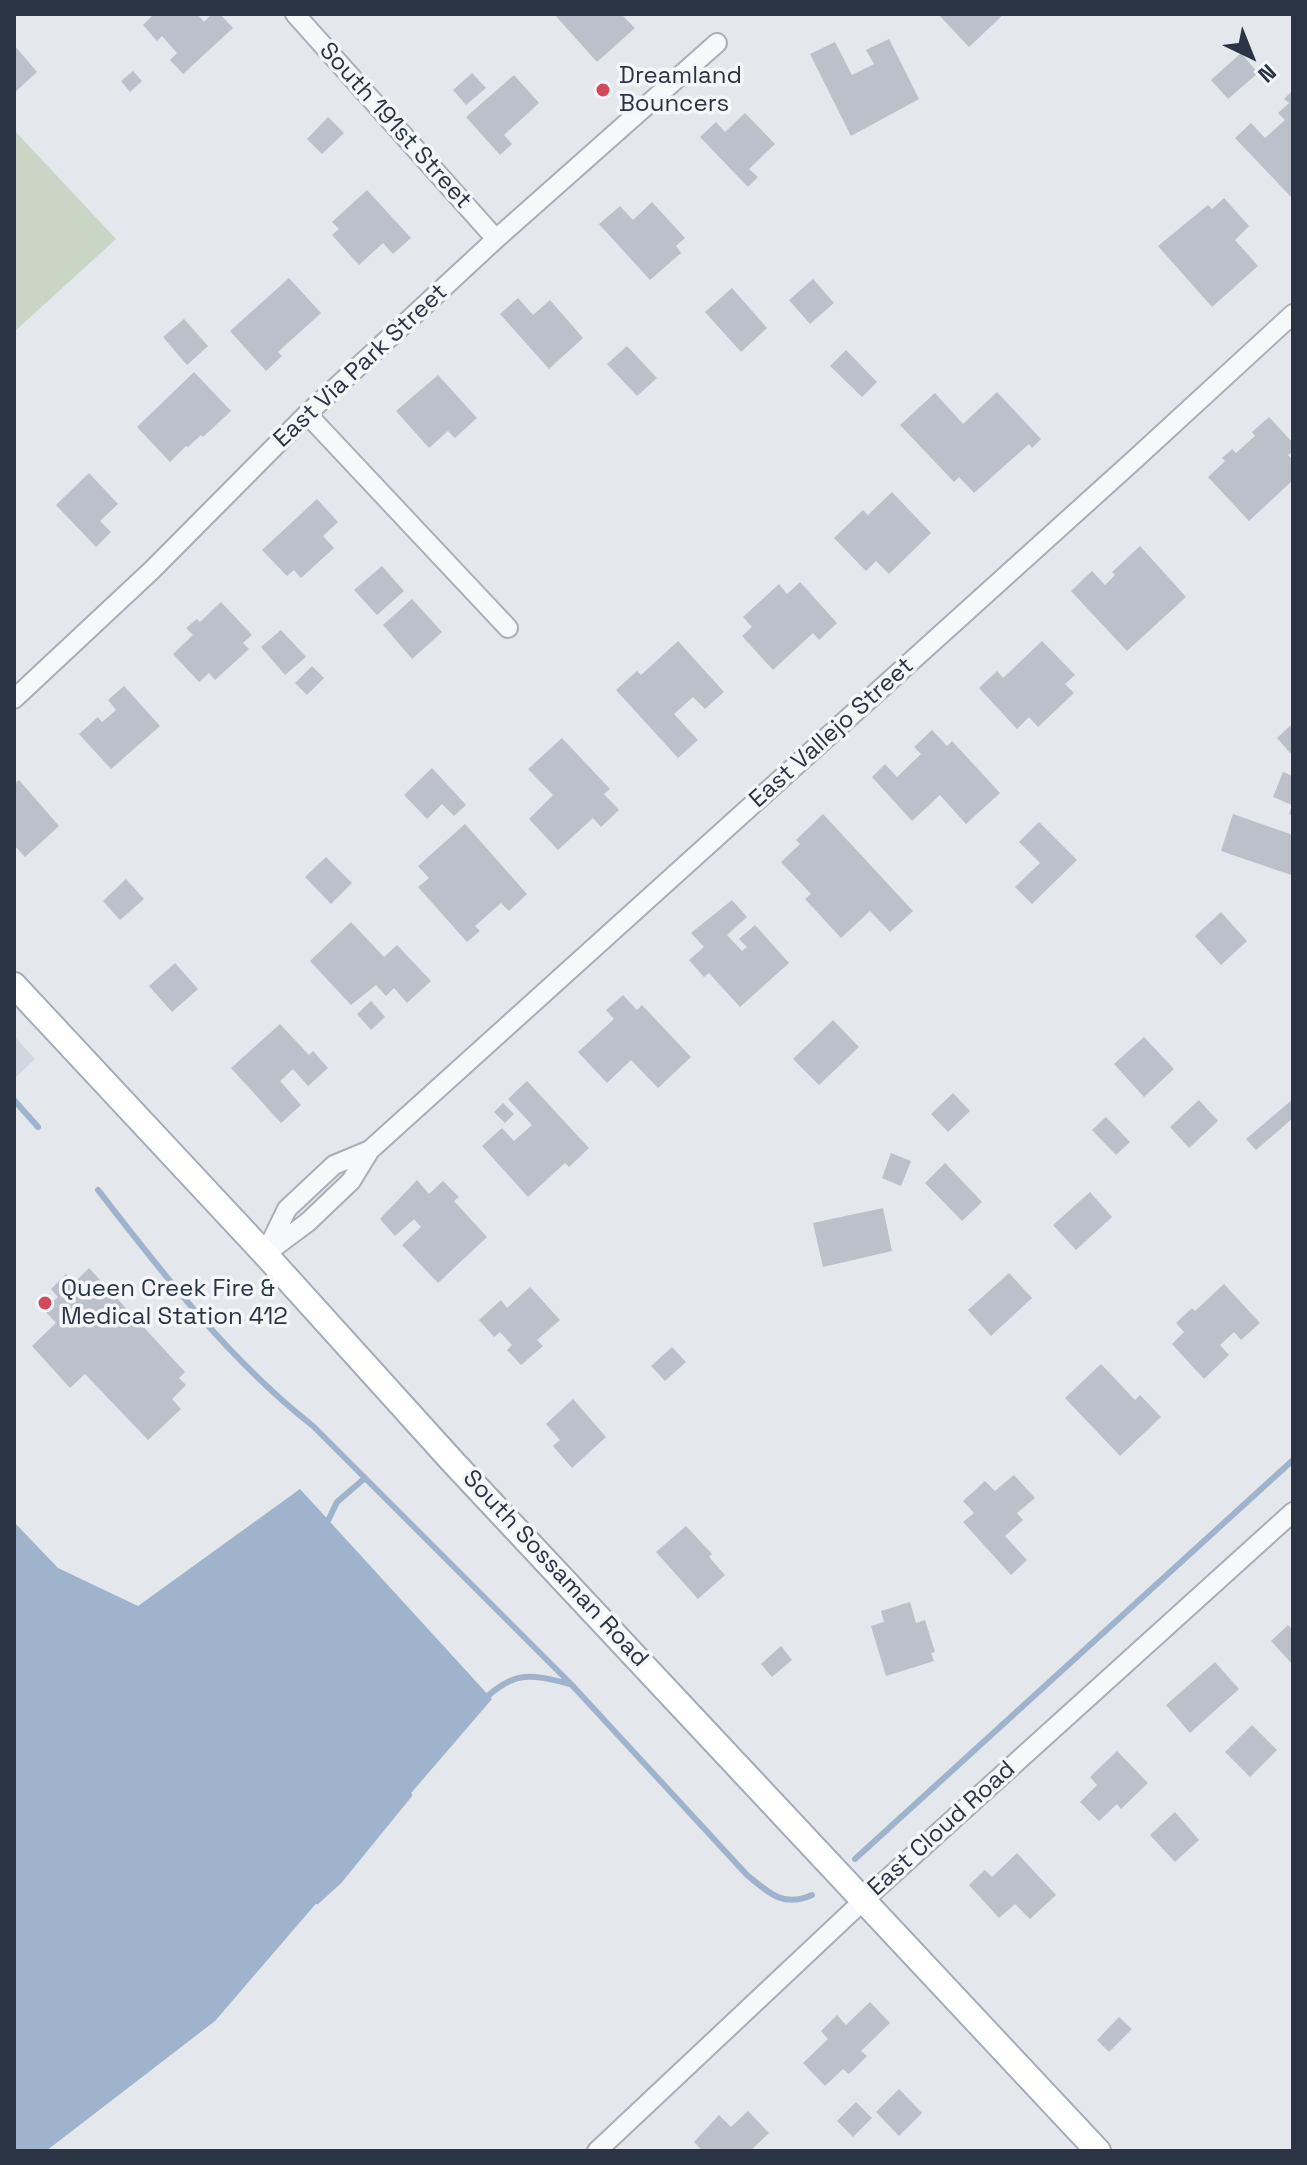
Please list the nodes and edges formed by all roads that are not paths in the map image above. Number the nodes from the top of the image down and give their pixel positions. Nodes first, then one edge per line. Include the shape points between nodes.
1 (295, 14) edge
2 (717, 43) dead end
3 (496, 239) junction
4 (1293, 314) edge
5 (307, 414) junction
6 (508, 628) dead end
7 (14, 699) edge
8 (14, 985) edge
9 (265, 1254) junction
10 (1293, 1512) edge
11 (864, 1900) junction
12 (597, 2151) edge
13 (1098, 2151) edge

1 - 3 street, South 191st Street
2 - 3 street, East Via Park Street
3 - 5 street, East Via Park Street
4 - 9 street, East Vallejo Street via 370,1150 334,1165 287,1209
5 - 6 street
5 - 7 street, East Via Park Street
8 - 9 main road, South Sossaman Road
9 - 11 main road, South Sossaman Road
10 - 11 street, East Cloud Road
11 - 12 street, East Cloud Road
11 - 13 main road, South Sossaman Road

